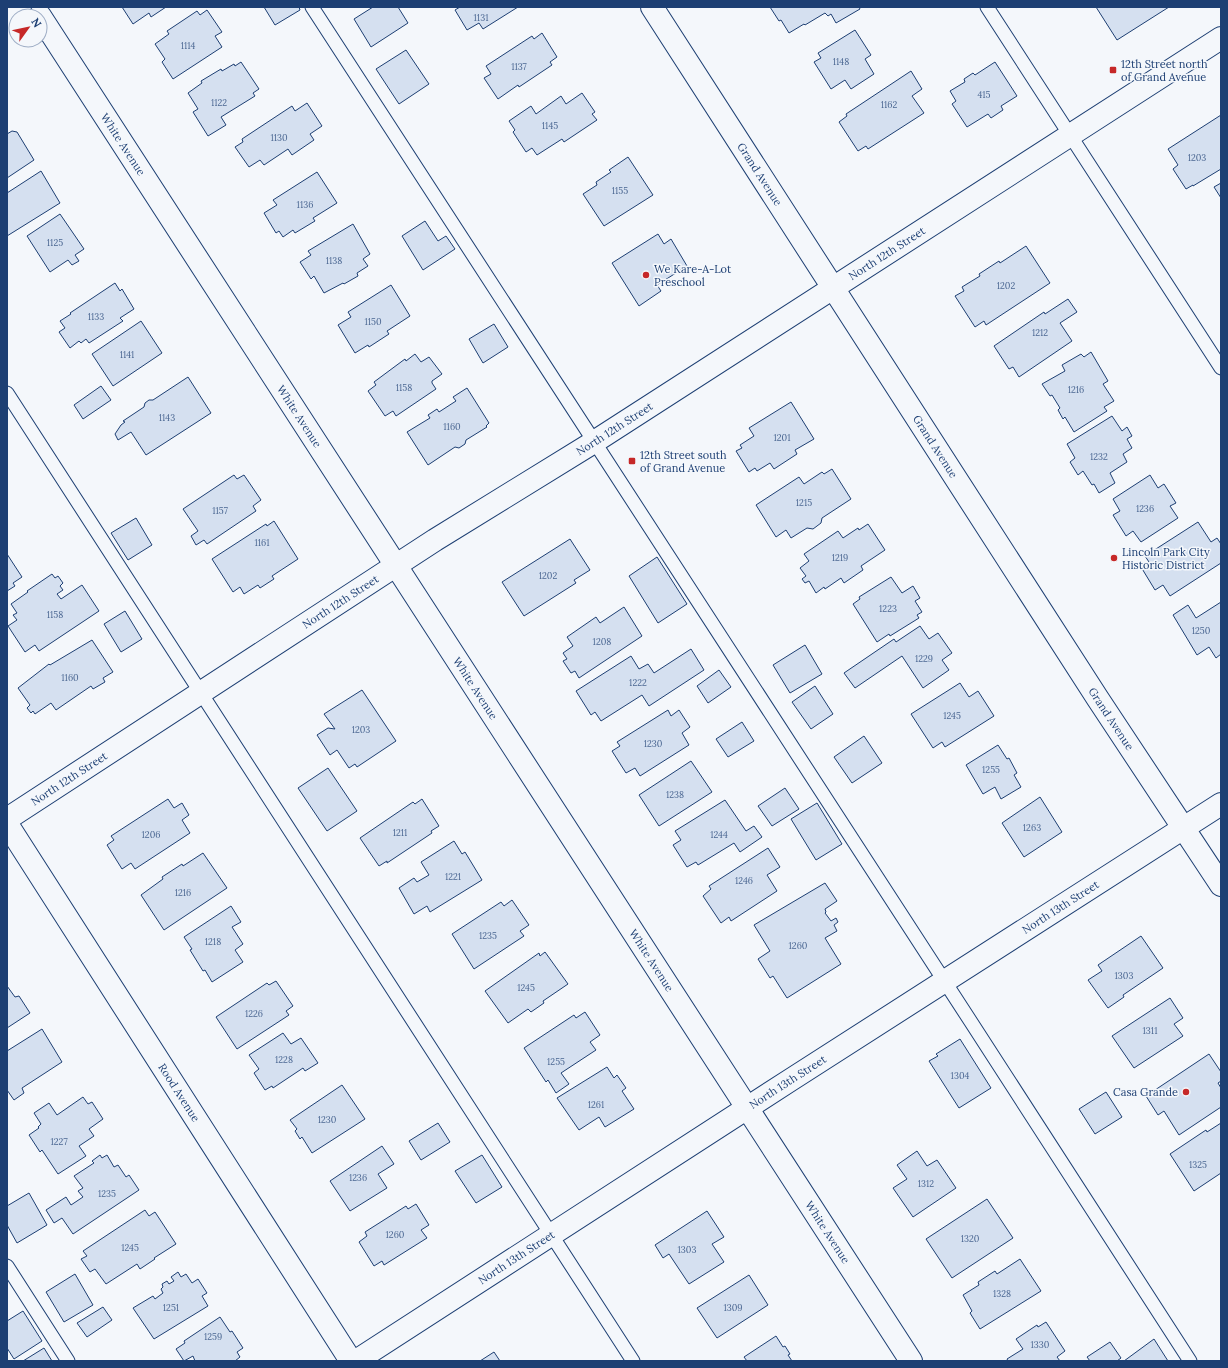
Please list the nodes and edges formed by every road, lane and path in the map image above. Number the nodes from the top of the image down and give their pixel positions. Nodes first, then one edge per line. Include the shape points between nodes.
1 (312, 7) edge
2 (652, 7) edge
3 (987, 7) edge
4 (48, 28) edge
5 (1221, 38) edge
6 (1070, 135) junction
7 (832, 288) junction
8 (1221, 368) edge
9 (7, 393) edge
10 (594, 442) junction
11 (396, 566) junction
12 (200, 692) junction
13 (1221, 804) edge
14 (7, 819) edge
15 (7, 824) edge
16 (1184, 828) junction
17 (1221, 885) edge
18 (945, 981) junction
19 (747, 1108) junction
20 (552, 1234) junction
21 (7, 1266) edge
22 (68, 1361) edge
23 (351, 1361) edge
24 (356, 1361) edge
25 (633, 1361) edge
26 (911, 1361) edge
27 (1190, 1361) edge

1 - 10 lane
2 - 7 street, Grand Avenue
3 - 6 lane
4 - 11 street, White Avenue
5 - 6 street, North 12th Street
6 - 7 street, North 12th Street
6 - 8 lane
7 - 10 street, North 12th Street
7 - 16 street, Grand Avenue
9 - 12 lane
10 - 11 street, North 12th Street
10 - 18 lane
11 - 12 street, North 12th Street
11 - 19 street, White Avenue
12 - 14 street, North 12th Street
12 - 20 lane
13 - 16 street, North 13th Street
15 - 23 street, Rood Avenue
16 - 17 street, Grand Avenue
16 - 18 street, North 13th Street
18 - 19 street, North 13th Street
18 - 27 lane
19 - 20 street, North 13th Street
19 - 26 street, White Avenue
20 - 24 street, North 13th Street
20 - 25 lane
21 - 22 lane

